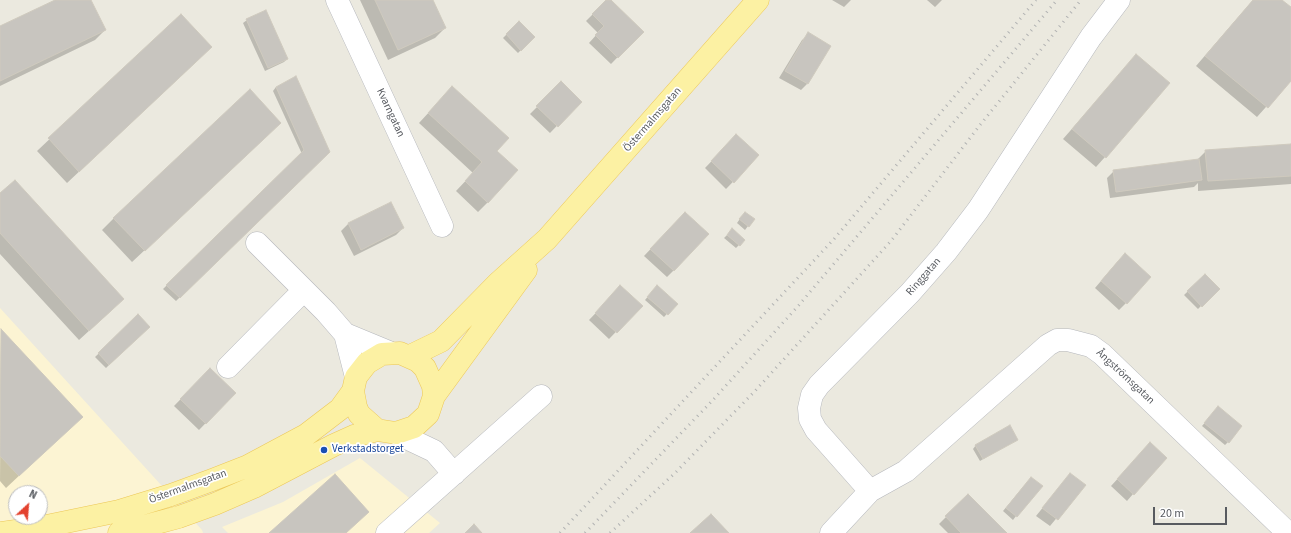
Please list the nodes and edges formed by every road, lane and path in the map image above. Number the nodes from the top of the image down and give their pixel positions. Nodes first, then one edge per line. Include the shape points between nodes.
1 (337, 0) edge
2 (758, 0) edge
3 (1119, 0) edge
4 (442, 226) dead end
5 (547, 239) junction
6 (257, 243) dead end
7 (304, 290) junction
8 (345, 334) junction
9 (400, 354) junction
10 (228, 366) dead end
11 (355, 384) junction
12 (541, 396) dead end
13 (431, 404) junction
14 (387, 431) junction
15 (434, 451) junction
16 (454, 474) junction
17 (870, 491) junction
18 (0, 533) edge
19 (119, 533) edge
20 (387, 533) edge
21 (831, 533) edge
22 (1288, 533) edge

1 - 4 street, Kvarngatan
2 - 5 main road, Östermalmsgatan
3 - 17 street, Ringgatan via 1091,37 978,210 946,252 910,293 819,385 812,396 810,419 816,430
5 - 9 main road, Östermalmsgatan via 498,283 441,341
5 - 13 main road, Östermalmsgatan
6 - 7 street
7 - 8 street
7 - 10 street
8 - 9 street
8 - 11 street
9 - 11 main road, Östermalmsgatan via 382,354 370,360 361,370
9 - 13 main road via 418,361 430,376
11 - 14 main road via 356,407 359,414
11 - 18 main road, Östermalmsgatan via 340,409 306,435 233,471 171,495 119,511 51,526
12 - 16 street
13 - 14 main road, Östermalmsgatan via 414,427
13 - 15 street
14 - 15 street
14 - 19 main road, Östermalmsgatan via 354,436 215,504 179,517
15 - 16 street
16 - 20 street
17 - 21 street
17 - 22 street, Ångströmsgatan via 906,471 1048,346 1057,340 1068,340 1091,346 1102,354

